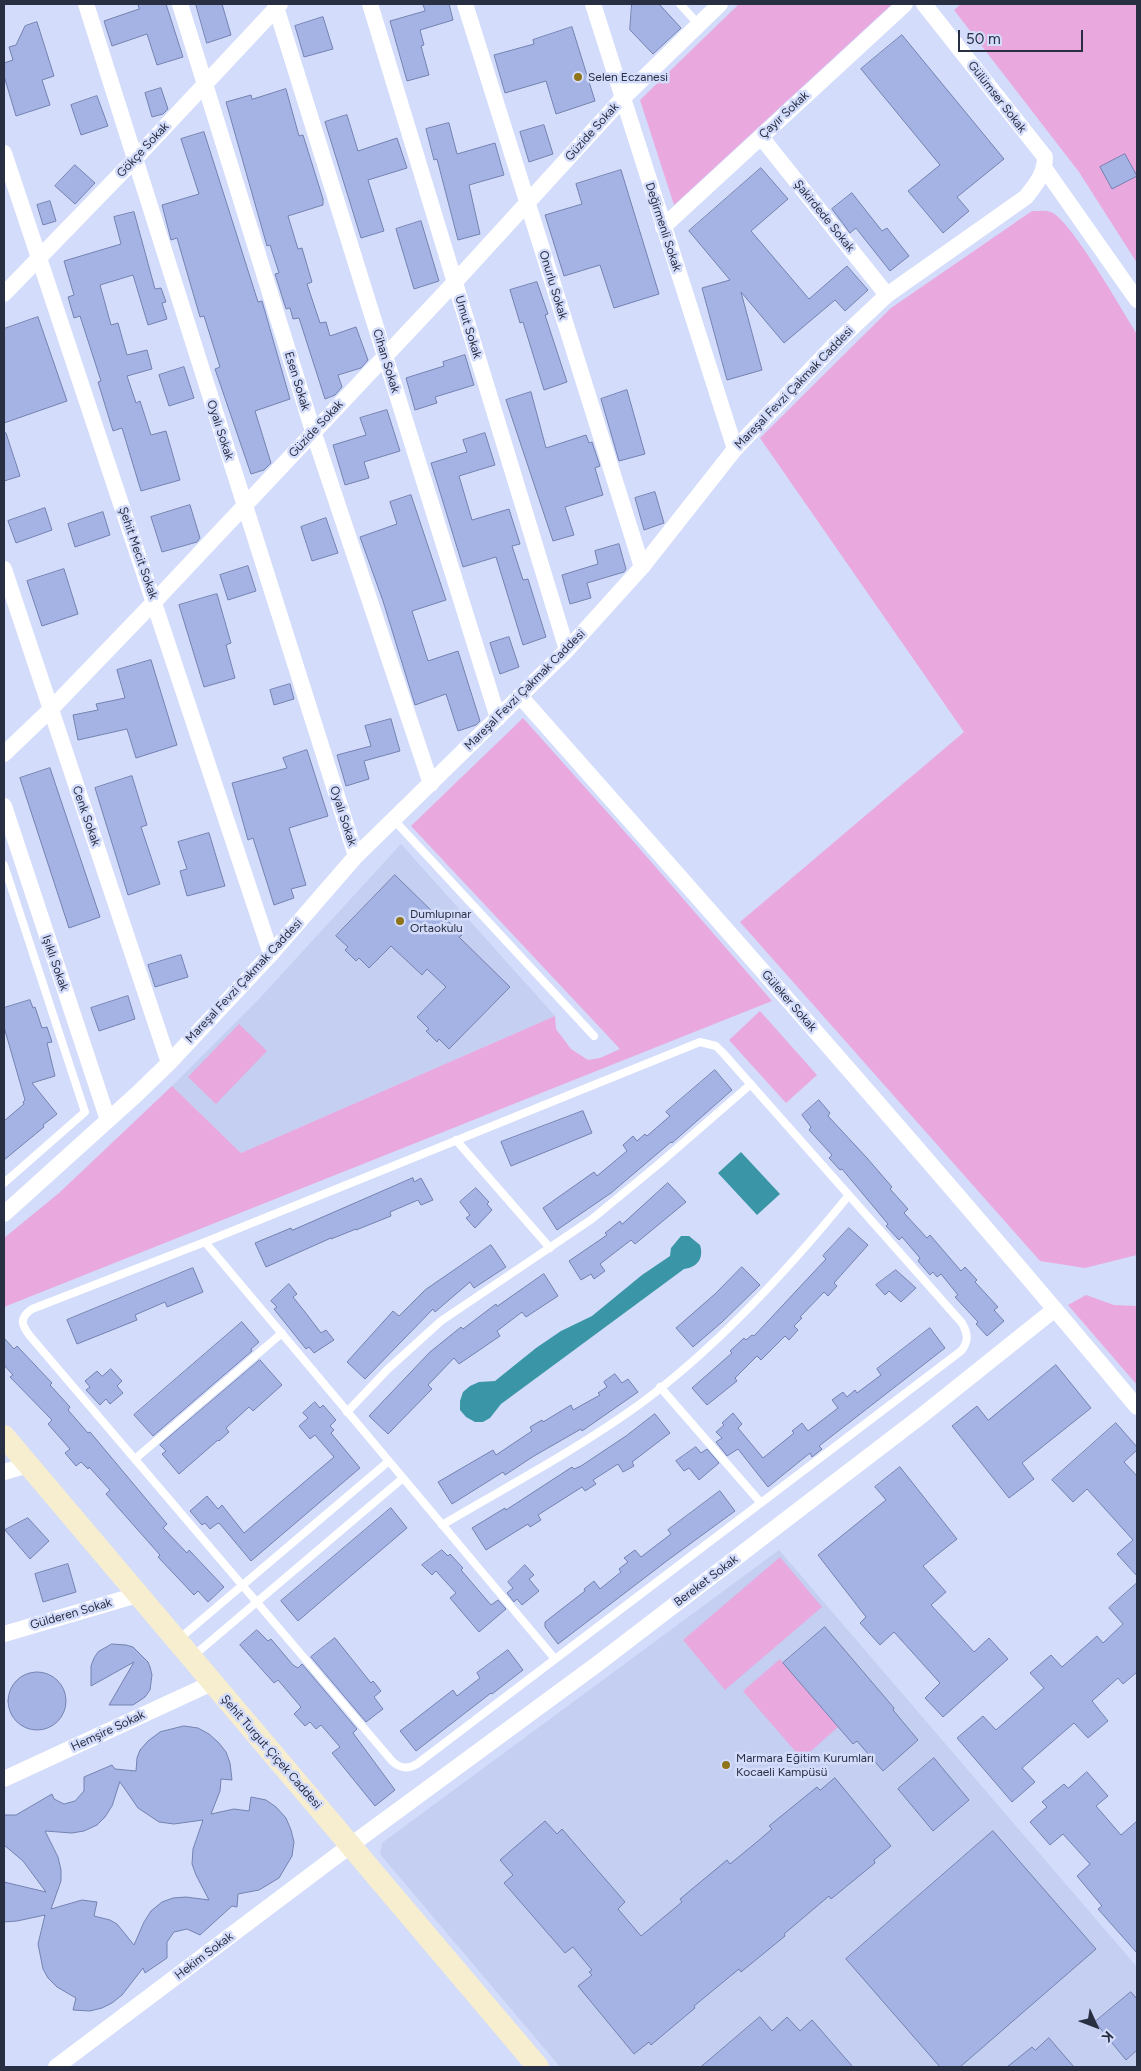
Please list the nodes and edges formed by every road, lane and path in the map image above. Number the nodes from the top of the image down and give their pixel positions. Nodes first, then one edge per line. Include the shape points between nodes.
1 (86, 4) edge
2 (180, 4) edge
3 (370, 4) edge
4 (465, 4) edge
5 (594, 4) edge
6 (680, 4) edge
7 (720, 4) edge
8 (905, 4) edge
9 (924, 4) edge
10 (277, 5) edge
11 (699, 25) junction
12 (205, 84) junction
13 (623, 98) junction
14 (761, 137) junction
15 (4, 153) edge
16 (134, 160) junction
17 (1045, 168) junction
18 (528, 203) junction
19 (663, 227) junction
20 (38, 258) junction
21 (454, 283) junction
22 (4, 294) edge
23 (887, 295) junction
24 (1137, 300) edge
25 (384, 357) junction
26 (313, 432) junction
27 (736, 449) junction
28 (244, 506) junction
29 (642, 567) junction
30 (4, 569) edge
31 (154, 602) junction
32 (567, 650) junction
33 (520, 696) junction
34 (50, 710) junction
35 (498, 718) junction
36 (4, 754) edge
37 (431, 784) junction
38 (4, 806) edge
39 (394, 820) junction
40 (356, 856) junction
41 (4, 865) edge
42 (271, 954) junction
43 (594, 1036) dead end
44 (169, 1063) junction
45 (751, 1084) junction
46 (108, 1120) junction
47 (456, 1140) junction
48 (4, 1183) edge
49 (849, 1196) junction
50 (4, 1214) edge
51 (205, 1242) junction
52 (550, 1248) junction
53 (1055, 1309) junction
54 (282, 1333) junction
55 (660, 1387) junction
56 (1137, 1408) edge
57 (347, 1412) junction
58 (4, 1436) edge
59 (135, 1459) junction
60 (389, 1461) junction
61 (28, 1465) junction
62 (4, 1472) edge
63 (403, 1478) junction
64 (761, 1503) junction
65 (442, 1525) junction
66 (242, 1586) junction
67 (137, 1595) junction
68 (257, 1603) junction
69 (4, 1634) edge
70 (176, 1641) junction
71 (191, 1658) junction
72 (555, 1659) junction
73 (212, 1684) junction
74 (4, 1779) edge
75 (351, 1845) junction
76 (56, 2067) edge
77 (538, 2067) edge

1 - 16 street, Oyalı Sokak
2 - 12 street, Esen Sokak
3 - 21 street, Umut Sokak
4 - 18 street, Onurlu Sokak
5 - 13 street, Değirmenli Sokak
6 - 11 lane
7 - 11 street, Güzide Sokak
8 - 14 street, Çayır Sokak
9 - 17 street, Gülümser Sokak via 1045,156
10 - 12 street, Gökçe Sokak
10 - 25 street, Cihan Sokak
11 - 13 street, Güzide Sokak
12 - 16 street, Gökçe Sokak
12 - 26 street, Esen Sokak
13 - 18 street, Güzide Sokak
13 - 19 street, Değirmenli Sokak
14 - 19 street, Çayır Sokak
14 - 23 street, Şakirdede Sokak
15 - 20 street, Şehit Mecit Sokak
16 - 20 street, Gökçe Sokak
16 - 28 street, Oyalı Sokak
17 - 23 street, Mareşal Fevzi Çakmak Caddesi via 1026,197
17 - 24 street, Gülümser Sokak
18 - 21 street, Güzide Sokak
18 - 29 street, Onurlu Sokak
19 - 27 street, Değirmenli Sokak
20 - 22 street, Gökçe Sokak
20 - 31 street, Şehit Mecit Sokak
21 - 25 street, Güzide Sokak
21 - 32 street, Umut Sokak
23 - 27 street, Mareşal Fevzi Çakmak Caddesi via 803,376
25 - 26 street, Güzide Sokak
25 - 35 street, Cihan Sokak
26 - 28 street, Güzide Sokak
26 - 37 street, Esen Sokak
27 - 29 street, Mareşal Fevzi Çakmak Caddesi
28 - 31 street, Güzide Sokak
28 - 40 street, Oyalı Sokak
29 - 32 street, Mareşal Fevzi Çakmak Caddesi
30 - 34 street, Cenk Sokak
31 - 34 street, Güzide Sokak
31 - 42 street, Şehit Mecit Sokak
32 - 33 street, Mareşal Fevzi Çakmak Caddesi
33 - 35 street, Mareşal Fevzi Çakmak Caddesi
33 - 53 street, Güleker Sokak
34 - 36 street, Güzide Sokak
34 - 44 street, Cenk Sokak
35 - 37 street, Mareşal Fevzi Çakmak Caddesi
37 - 39 street, Mareşal Fevzi Çakmak Caddesi
38 - 46 street, Işıklı Sokak
39 - 40 street, Mareşal Fevzi Çakmak Caddesi
39 - 43 lane
40 - 42 street, Mareşal Fevzi Çakmak Caddesi
41 - 48 lane via 85,1112
42 - 44 street, Mareşal Fevzi Çakmak Caddesi
44 - 46 street, Mareşal Fevzi Çakmak Caddesi
45 - 47 lane via 716,1046 700,1042
45 - 49 lane
45 - 52 lane via 622,1195
46 - 50 street, Mareşal Fevzi Çakmak Caddesi
47 - 51 lane
47 - 52 lane
49 - 55 lane via 805,1249 760,1295
49 - 64 lane via 962,1323 968,1339 961,1351
51 - 54 lane
51 - 59 lane via 32,1309 22,1320 23,1328
52 - 57 lane via 441,1322 388,1369
53 - 56 street, Güleker Sokak
53 - 75 street, Bereket Sokak via 604,1659
54 - 57 lane
54 - 59 lane
55 - 64 lane
55 - 65 lane via 584,1441
57 - 60 lane
58 - 61 street, Şehit Turgut Çiçek Caddesi
59 - 66 lane
60 - 63 lane
60 - 66 lane
61 - 62 street
61 - 67 street, Şehit Turgut Çiçek Caddesi
63 - 65 lane
63 - 68 lane
64 - 72 lane
65 - 72 lane
66 - 68 lane
66 - 70 lane
67 - 69 street, Gülderen Sokak
67 - 70 street, Şehit Turgut Çiçek Caddesi
68 - 71 lane
68 - 72 lane via 392,1761 403,1768 417,1764
70 - 71 street, Şehit Turgut Çiçek Caddesi
71 - 73 street, Şehit Turgut Çiçek Caddesi
73 - 74 street, Hemşire Sokak
73 - 75 street, Şehit Turgut Çiçek Caddesi
75 - 76 street, Hekim Sokak
75 - 77 street, Şehit Turgut Çiçek Caddesi

